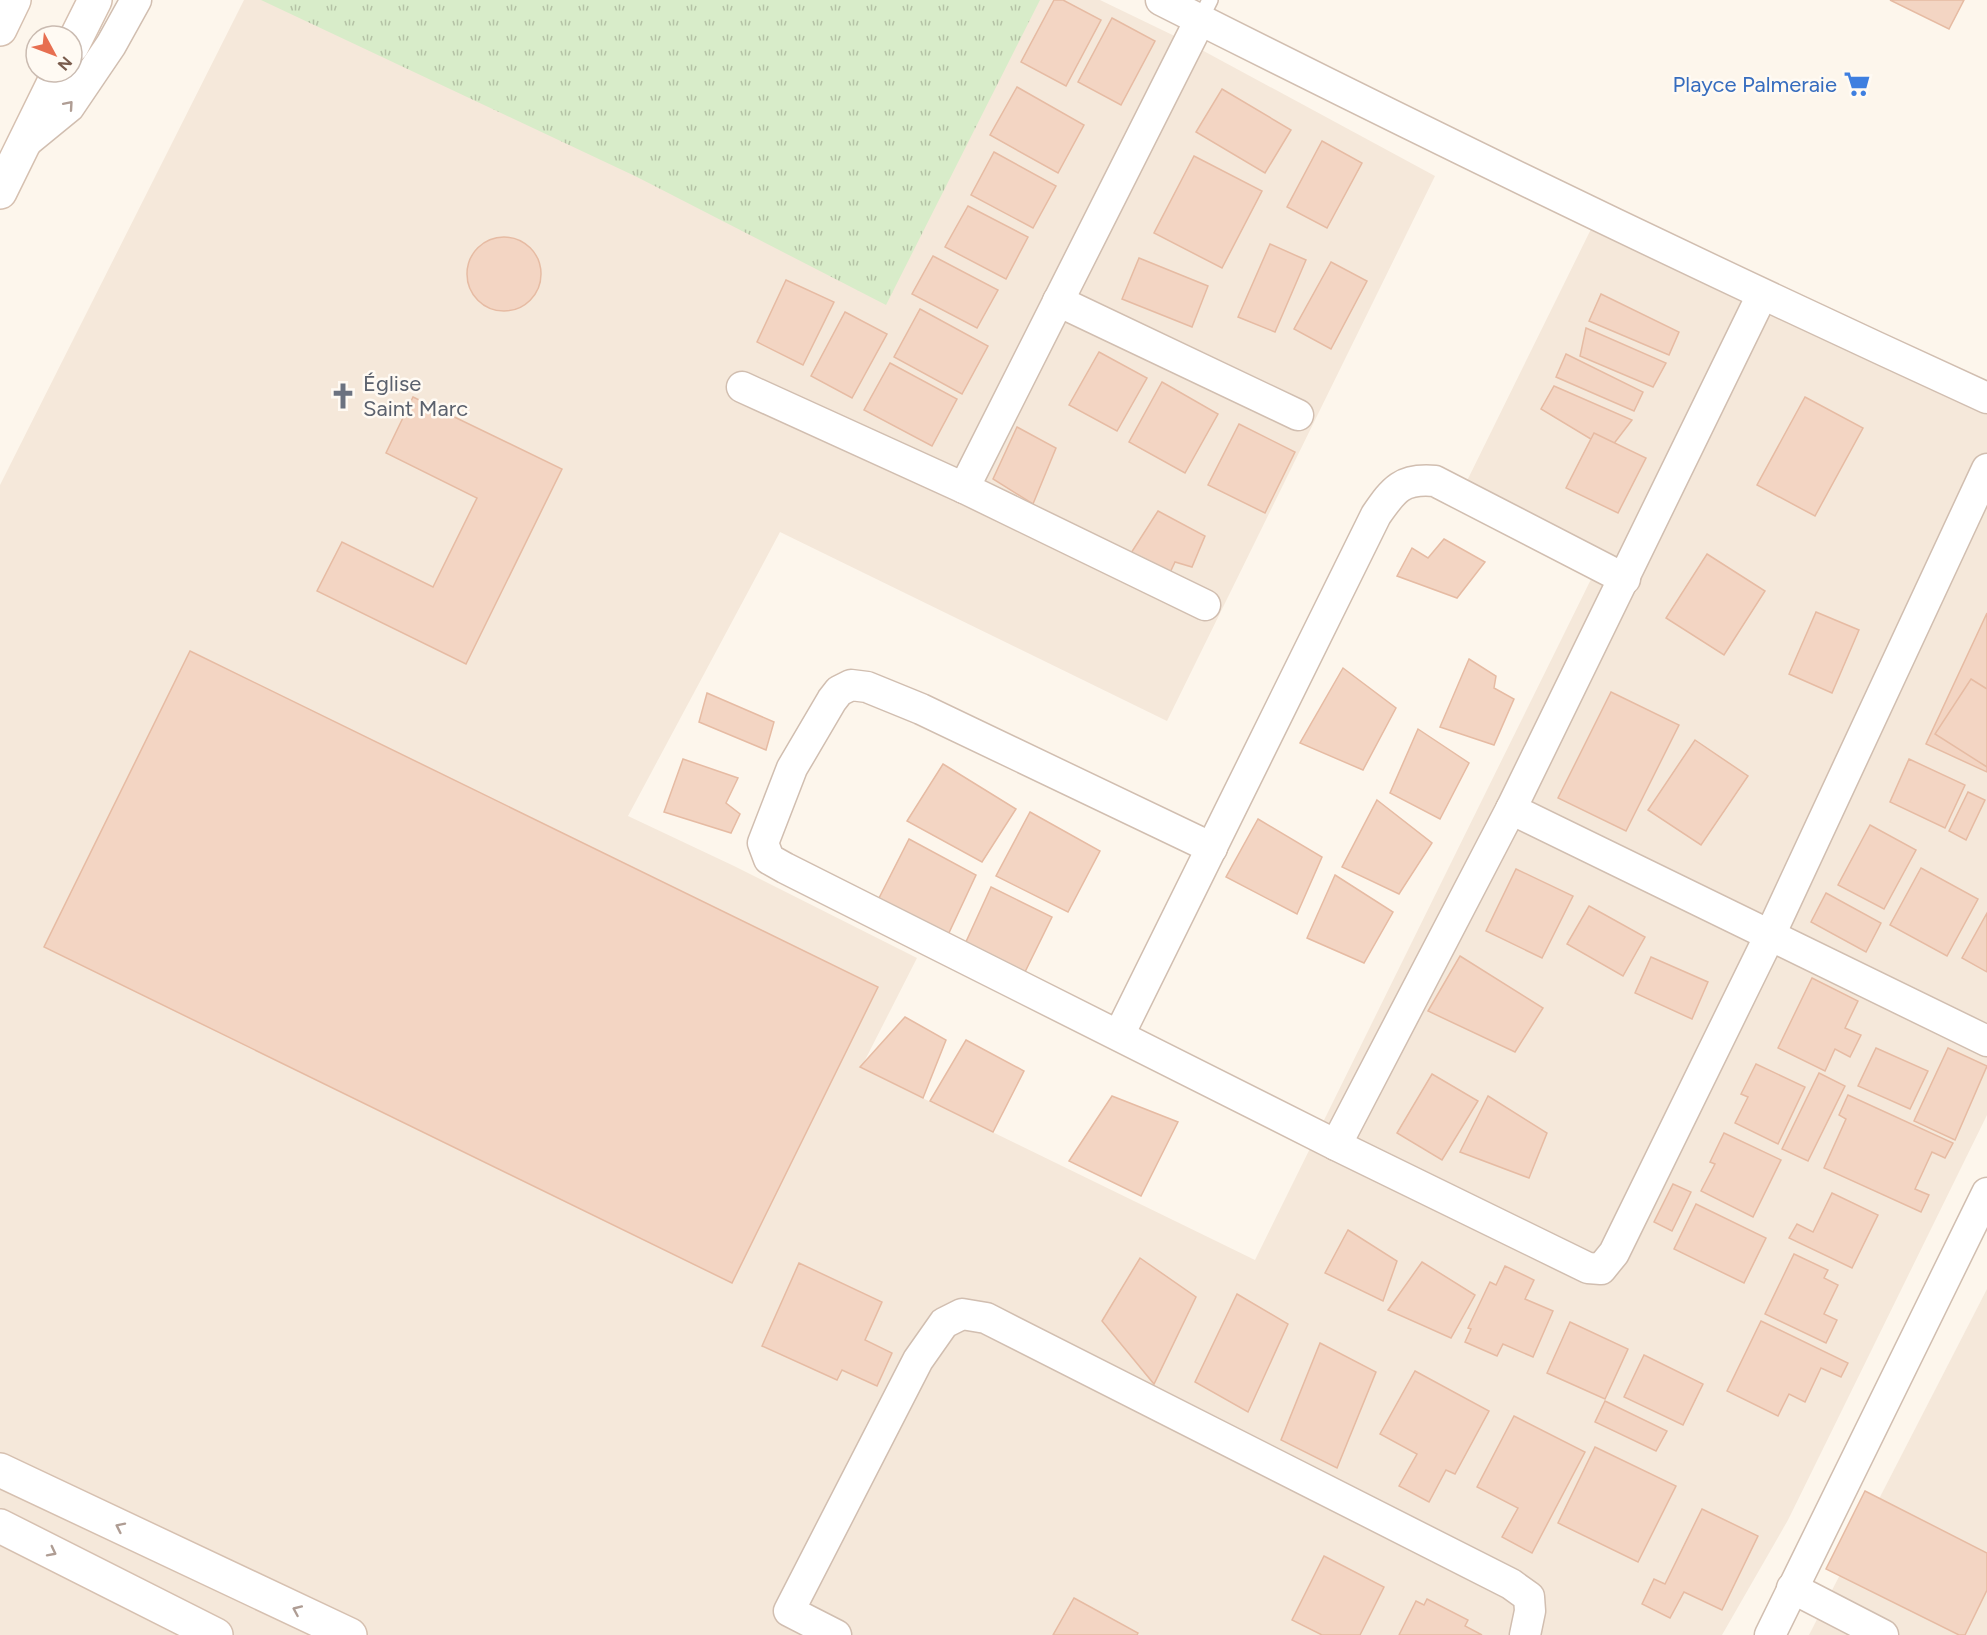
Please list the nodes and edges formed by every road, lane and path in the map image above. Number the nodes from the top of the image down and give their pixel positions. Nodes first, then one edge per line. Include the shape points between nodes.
1 (14, 0) edge
2 (94, 0) edge
3 (136, 0) edge
4 (1161, 0) edge
5 (1205, 10) edge
6 (83, 24) edge
7 (0, 29) edge
8 (53, 84) edge
9 (25, 143) junction
10 (0, 192) edge
11 (1762, 295) junction
12 (1058, 301) junction
13 (741, 387) dead end
14 (1987, 399) edge
15 (1298, 415) dead end
16 (1987, 469) edge
17 (964, 488) junction
18 (1625, 579) junction
19 (1205, 605) dead end
20 (1511, 809) junction
21 (1212, 848) junction
22 (1770, 935) junction
23 (1119, 1035) junction
24 (1987, 1041) edge
25 (1335, 1145) junction
26 (1987, 1193) edge
27 (0, 1470) edge
28 (0, 1526) edge
29 (1792, 1588) junction
30 (783, 1623) edge
31 (216, 1635) edge
32 (350, 1635) edge
33 (836, 1635) edge
34 (1525, 1635) edge
35 (1770, 1635) edge
36 (1883, 1635) edge

1 - 7 main road
2 - 6 main road
9 -> 3 street via 69,107
4 - 5 street
5 - 11 street
5 - 12 street
8 - 9 main road
9 - 10 main road
11 - 14 street
11 - 18 street
12 - 15 street
12 - 17 street
13 - 17 street
16 - 22 street
17 - 19 street
18 - 20 street
18 - 21 street via 1435,481 1416,479 1402,484 1376,515
20 - 22 street
20 - 25 street
21 - 23 street
21 - 23 street via 867,687 851,685 839,691 792,768 763,836 769,859
22 - 24 street
22 - 25 street via 1614,1252 1601,1269 1588,1268
23 - 25 street
26 - 29 street
32 -> 27 main road
28 -> 31 main road
29 - 35 street
29 - 36 street
30 - 33 street
30 - 34 street via 918,1360 944,1323 962,1314 986,1318 1511,1584 1529,1597

